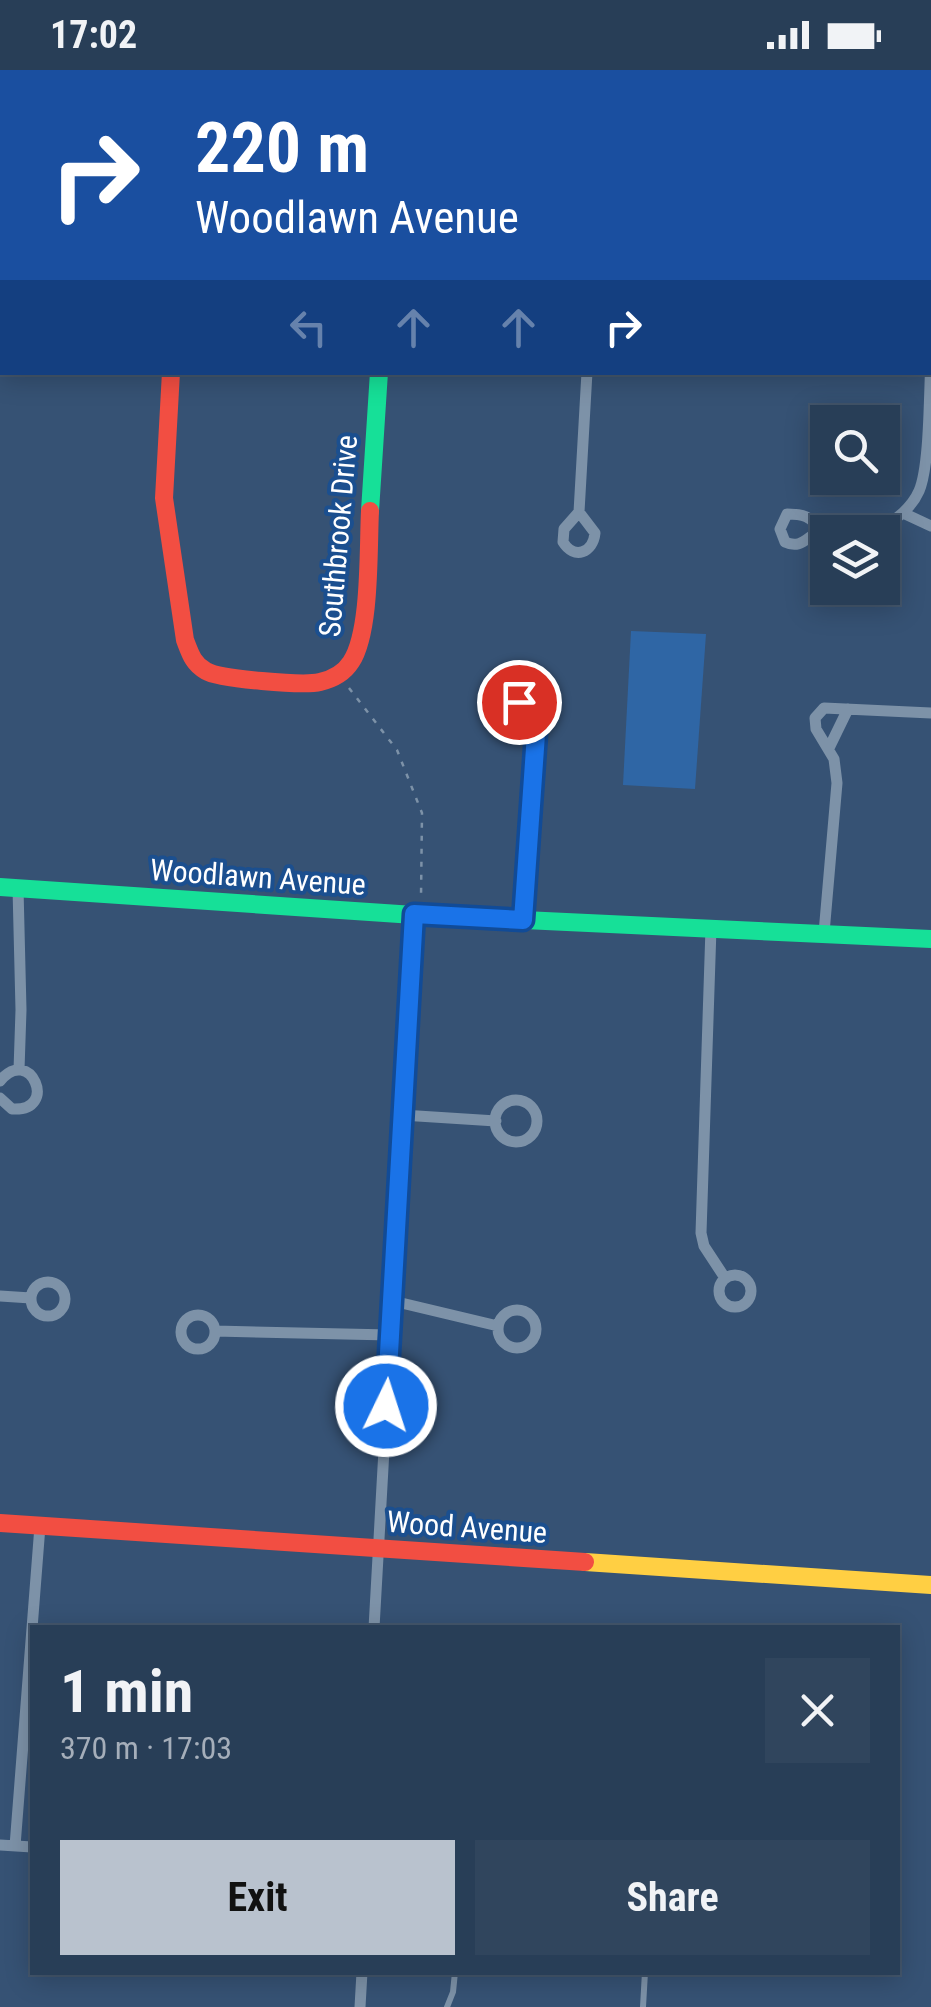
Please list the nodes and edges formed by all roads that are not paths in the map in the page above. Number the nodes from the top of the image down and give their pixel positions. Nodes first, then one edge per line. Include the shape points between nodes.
1 (171, 375) edge
2 (379, 375) edge
3 (587, 375) edge
4 (930, 375) edge
5 (926, 480) edge
6 (579, 512) dead end
7 (903, 512) junction
8 (898, 515) edge
9 (931, 526) edge
10 (848, 709) junction
11 (931, 714) edge
12 (536, 734) dead end
13 (829, 748) junction
14 (9, 888) edge
15 (417, 915) junction
16 (523, 920) junction
17 (712, 928) junction
18 (824, 933) junction
19 (931, 938) edge
20 (19, 1070) junction
21 (0, 1081) edge
22 (0, 1098) edge
23 (402, 1115) junction
24 (496, 1120) dead end
25 (726, 1278) dead end
26 (0, 1296) edge
27 (31, 1298) dead end
28 (393, 1300) junction
29 (498, 1326) dead end
30 (215, 1331) dead end
31 (390, 1334) junction
32 (0, 1523) edge
33 (40, 1526) junction
34 (376, 1548) junction
35 (931, 1585) edge
36 (32, 1625) edge
37 (374, 1625) edge
38 (30, 1654) edge
39 (0, 1846) edge
40 (15, 1846) junction
41 (30, 1848) edge
42 (362, 1975) edge
43 (455, 1975) edge
44 (645, 1975) edge
45 (360, 2007) edge
46 (447, 2007) edge
47 (644, 2007) edge

1 - 2 street, Southbrook Drive via 164,498 194,662 224,676 317,683 339,675 354,658 363,628
3 - 6 street
4 - 5 street
5 - 7 street
7 - 8 street
7 - 9 street
10 - 11 street
10 - 13 street
10 - 13 street via 824,708 815,718
12 - 16 street
13 - 18 street via 837,783
14 - 15 street, Woodlawn Avenue
14 - 20 street
15 - 16 street, Woodlawn Avenue
15 - 23 street
16 - 17 street, Woodlawn Avenue
17 - 18 street, Woodlawn Avenue
17 - 25 street via 701,1233
18 - 19 street, Woodlawn Avenue
20 - 21 street
20 - 22 street via 35,1080 35,1100 18,1110
23 - 24 street
23 - 28 street
26 - 27 street
28 - 29 street
28 - 31 street
30 - 31 street
31 - 34 street
32 - 33 street, Wood Avenue
33 - 34 street, Wood Avenue
33 - 36 street
34 - 35 street, Wood Avenue
34 - 37 street
38 - 40 street
39 - 40 street
40 - 41 street
42 - 45 street
43 - 46 lane
44 - 47 lane

